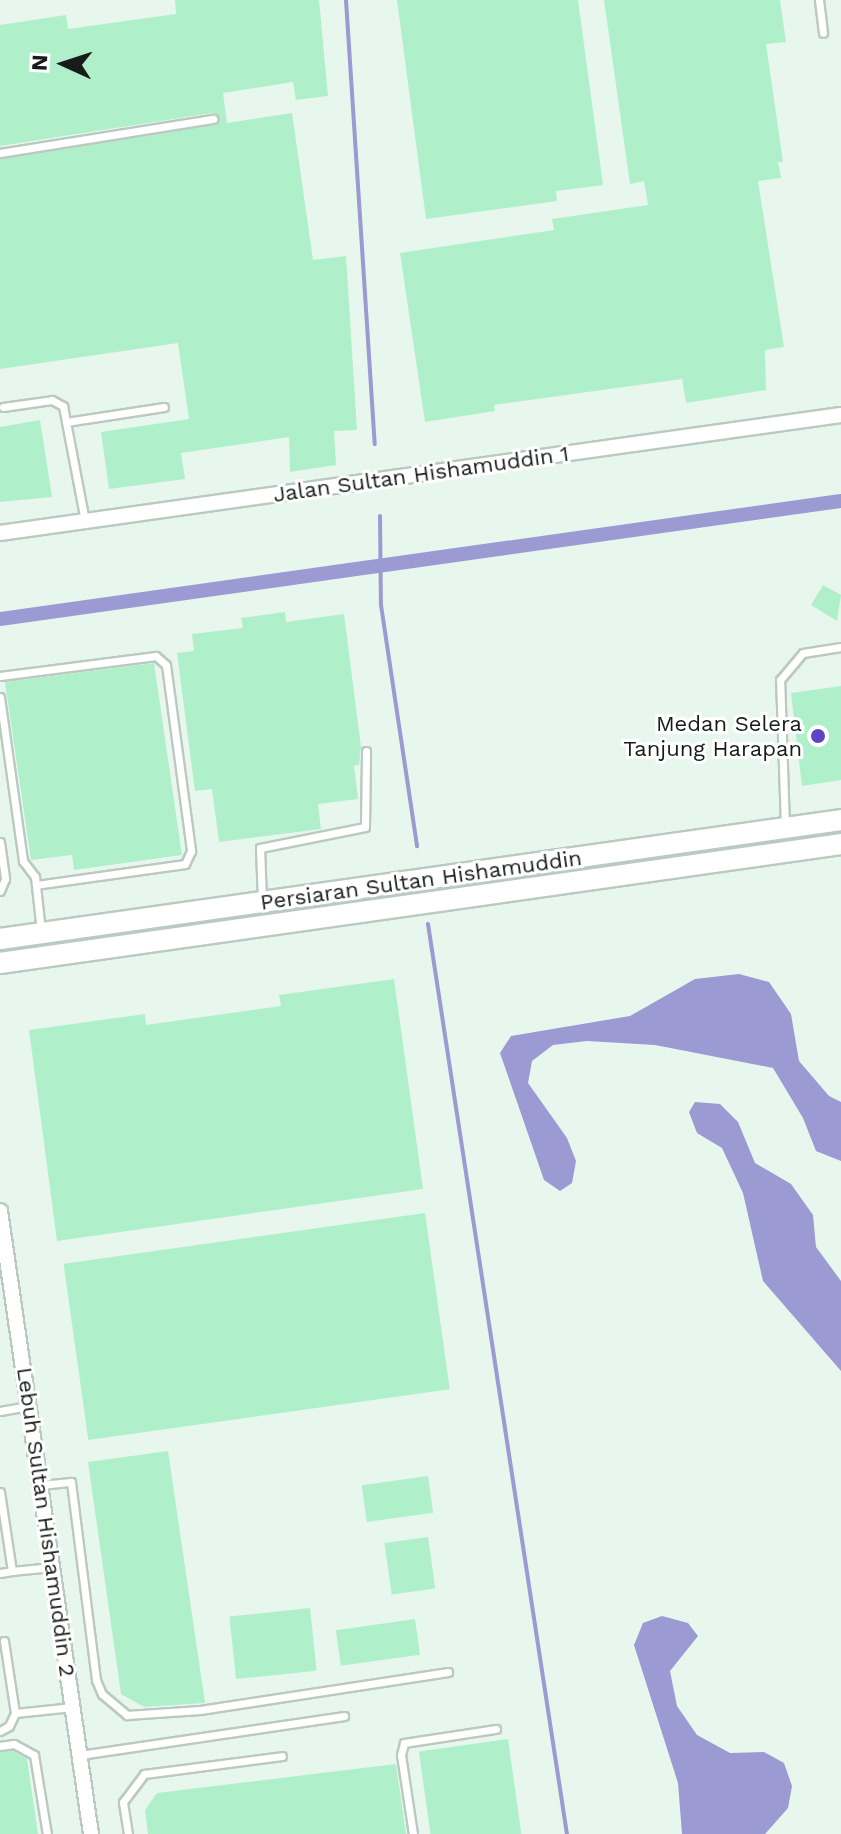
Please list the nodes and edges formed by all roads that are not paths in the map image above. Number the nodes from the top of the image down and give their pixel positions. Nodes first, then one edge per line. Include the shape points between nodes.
1 (819, 0) edge
2 (823, 33) dead end
3 (213, 119) dead end
4 (0, 153) edge
5 (3, 407) dead end
6 (164, 407) dead end
7 (841, 415) edge
8 (66, 422) junction
9 (85, 521) junction
10 (0, 533) edge
11 (841, 647) edge
12 (0, 676) edge
13 (0, 697) edge
14 (366, 751) dead end
15 (841, 820) edge
16 (785, 828) junction
17 (0, 842) edge
18 (841, 844) edge
19 (656, 846) junction
20 (661, 870) junction
21 (36, 885) junction
22 (0, 891) edge
23 (262, 902) junction
24 (41, 933) junction
25 (0, 939) edge
26 (0, 963) edge
27 (0, 1211) edge
28 (5, 1282) edge
29 (29, 1406) junction
30 (0, 1411) edge
31 (41, 1485) junction
32 (0, 1492) edge
33 (52, 1567) junction
34 (12, 1571) junction
35 (0, 1573) edge
36 (4, 1641) dead end
37 (448, 1672) dead end
38 (73, 1707) junction
39 (15, 1713) junction
40 (344, 1716) dead end
41 (496, 1729) dead end
42 (0, 1731) edge
43 (0, 1746) edge
44 (80, 1755) junction
45 (282, 1756) dead end
46 (47, 1834) edge
47 (90, 1834) edge
48 (128, 1834) edge
49 (413, 1834) edge

1 - 2 lane
3 - 4 lane
5 - 8 lane via 52,400 63,406
6 - 8 lane
7 - 9 street, Jalan Sultan Hishamuddin 1
8 - 9 lane
9 - 10 street, Jalan Sultan Hishamuddin 1
11 - 16 lane via 803,653 780,680
12 - 21 lane via 156,656 166,665 191,851 185,864
13 - 21 lane via 23,861
14 - 23 lane via 365,827 260,848
15 - 16 street, Persiaran Sultan Hishamuddin
16 - 19 street, Persiaran Sultan Hishamuddin
17 - 22 lane via 5,879
18 - 20 street, Persiaran Sultan Hishamuddin
19 - 20 street
19 - 23 street, Persiaran Sultan Hishamuddin
20 - 26 street, Persiaran Sultan Hishamuddin
21 - 24 lane
23 - 24 street, Persiaran Sultan Hishamuddin
24 - 25 street, Persiaran Sultan Hishamuddin
27 - 28 street, Lebuh Sultan Hishamuddin 2
28 - 29 street, Lebuh Sultan Hishamuddin 2
29 - 30 lane
29 - 31 street, Lebuh Sultan Hishamuddin 2
31 - 33 street, Lebuh Sultan Hishamuddin 2
31 - 37 lane via 71,1482 96,1680 102,1694 127,1715 200,1710
32 - 34 lane
33 - 34 lane
33 - 38 street, Lebuh Sultan Hishamuddin 2
34 - 35 lane
36 - 39 lane
38 - 39 lane
38 - 44 street, Lebuh Sultan Hishamuddin 2
39 - 42 lane
40 - 44 lane
41 - 49 lane via 404,1743 401,1755
43 - 46 lane via 14,1744 34,1755
44 - 47 street, Lebuh Sultan Hishamuddin 2
45 - 48 lane via 144,1774 123,1802

